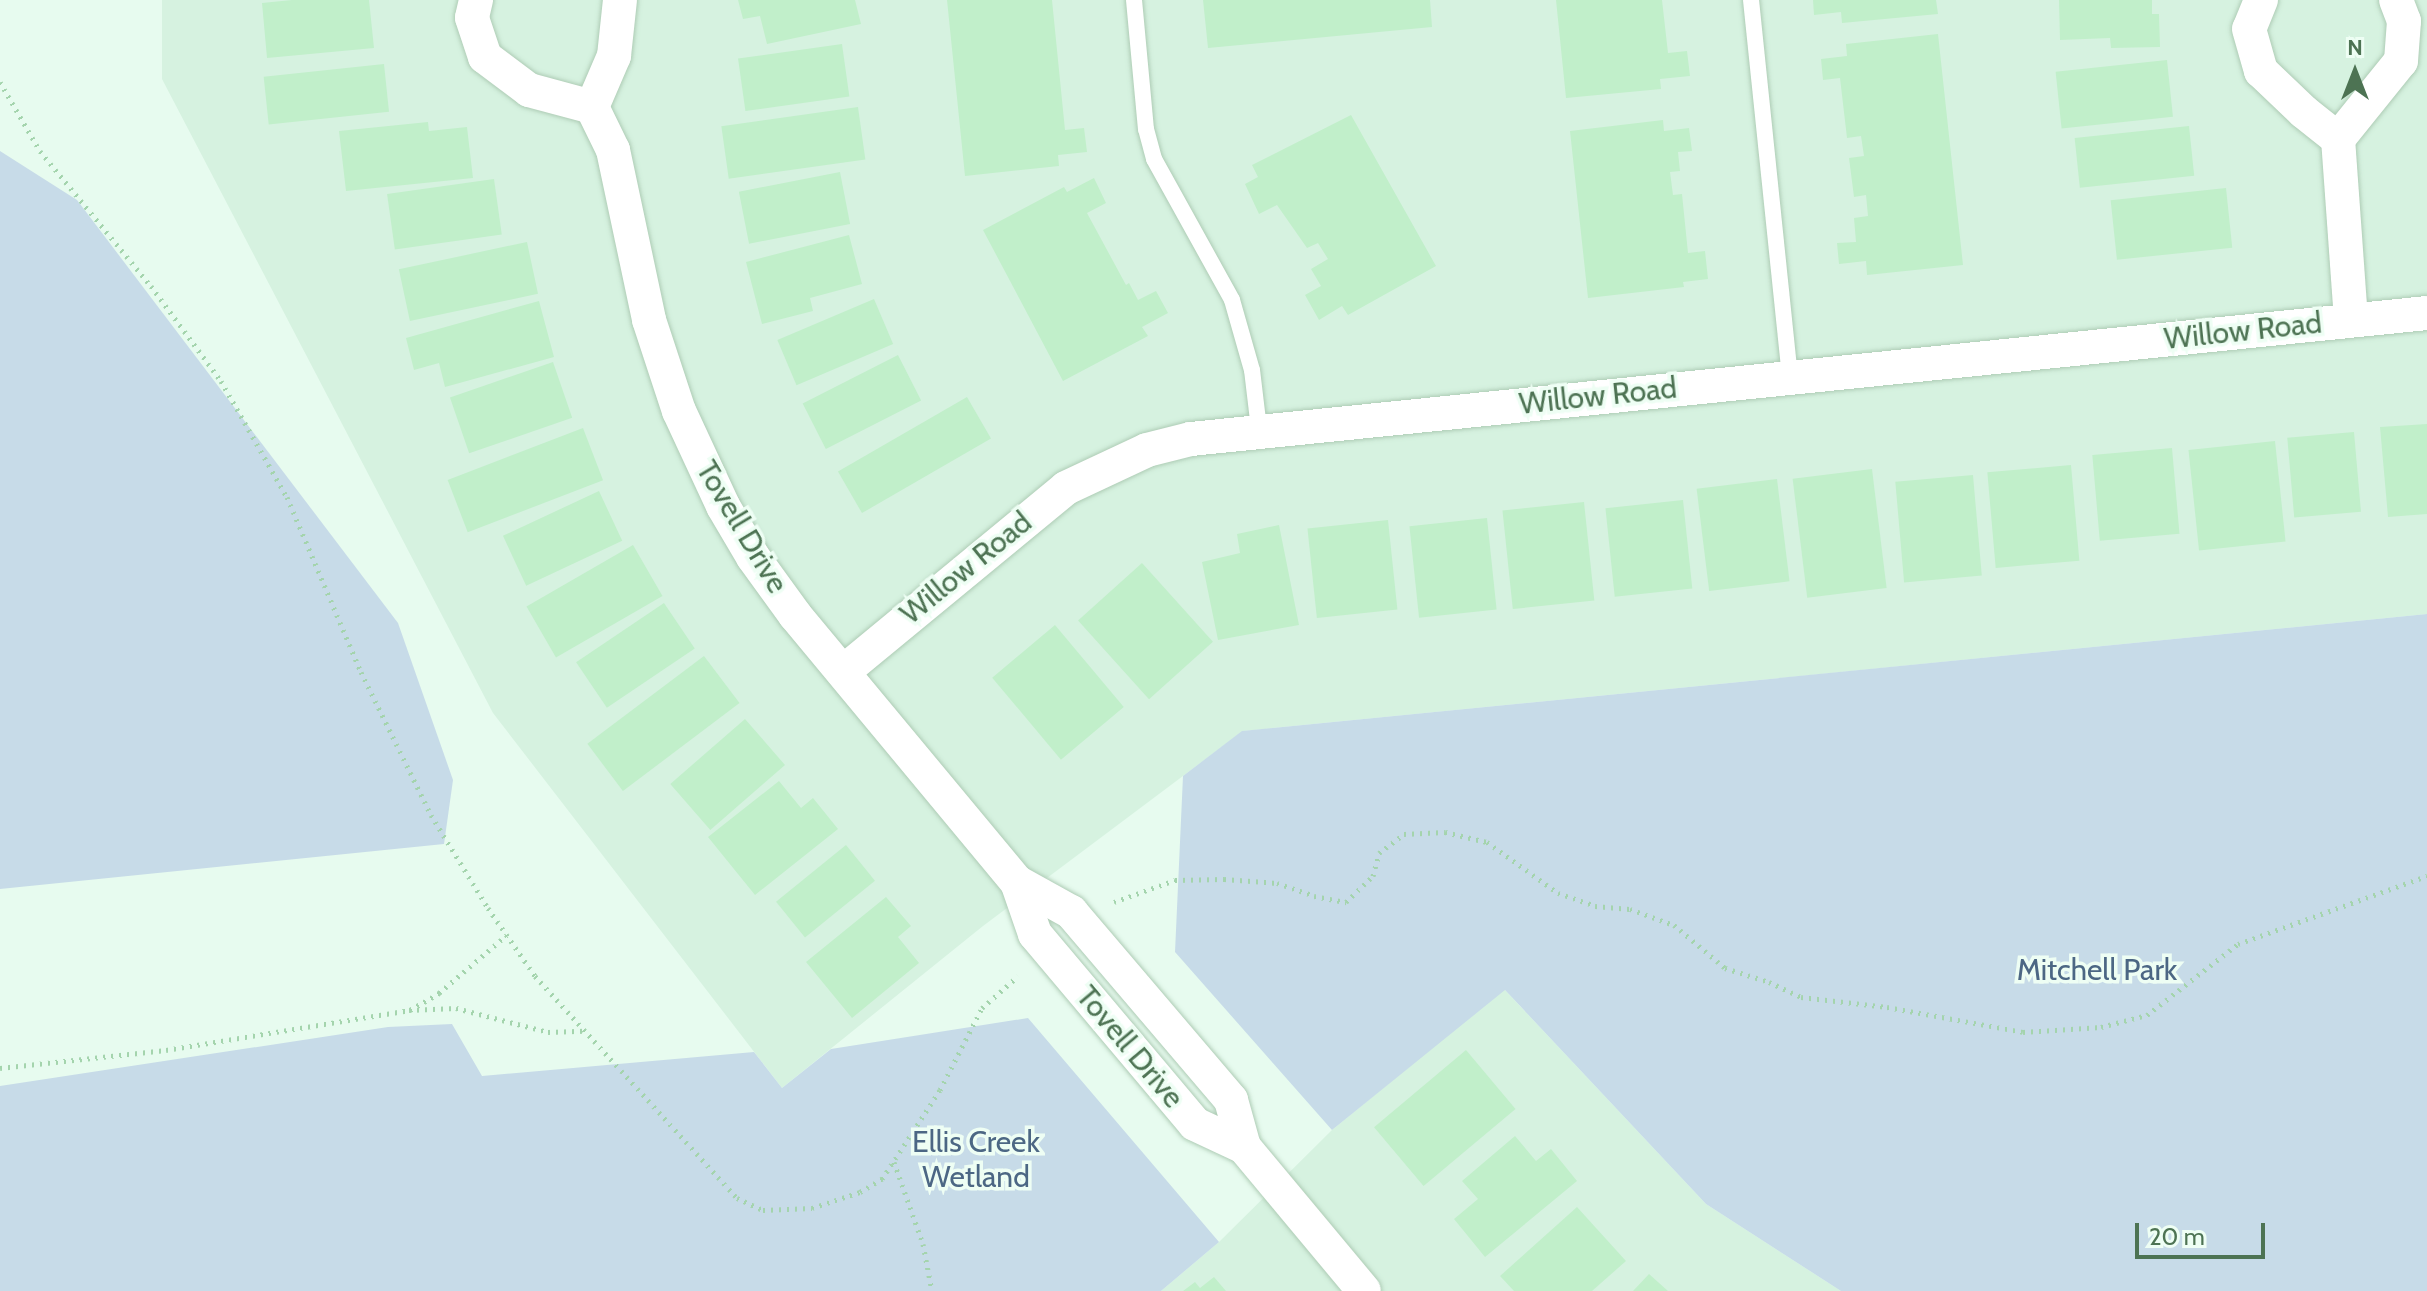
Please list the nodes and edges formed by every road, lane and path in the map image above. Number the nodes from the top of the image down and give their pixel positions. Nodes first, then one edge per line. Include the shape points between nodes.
1 (476, 0) edge
2 (620, 0) edge
3 (1134, 0) edge
4 (1751, 0) edge
5 (2261, 0) edge
6 (2396, 0) edge
7 (0, 82) edge
8 (592, 107) junction
9 (2338, 139) junction
10 (2427, 313) edge
11 (2351, 320) junction
12 (1790, 378) junction
13 (1259, 429) junction
14 (843, 672) junction
15 (2427, 876) edge
16 (1106, 907) dead end
17 (507, 935) junction
18 (1025, 970) dead end
19 (409, 1010) junction
20 (585, 1031) junction
21 (0, 1068) edge
22 (894, 1162) junction
23 (932, 1291) edge
24 (1364, 1291) edge

1 - 8 street via 472,18 485,57 529,90
2 - 8 street via 614,56
3 - 13 lane via 1154,159 1232,300 1249,357
4 - 12 lane
5 - 9 street via 2249,29 2261,71
6 - 9 street via 2404,21 2401,61
7 - 17 path via 40,151 221,381 287,497 361,672 431,815
8 - 14 street, Tovell Drive via 613,150 649,320 679,411 753,557
9 - 11 street
10 - 11 street, Willow Road
11 - 12 street, Willow Road
12 - 13 street, Willow Road
13 - 14 street, Willow Road via 1147,450 1066,488
14 - 24 street, Tovell Drive via 1017,882 1035,934 1195,1124 1244,1147
15 - 16 path via 2238,944 2147,1015 2101,1027 2023,1032 1801,997 1725,968 1674,925 1558,893 1487,842 1445,832 1404,834 1379,853 1373,876 1346,902 1277,883 1175,880
17 - 19 path via 439,993
17 - 20 path via 535,976
18 - 22 path via 982,1008 940,1090
19 - 20 path via 456,1008 548,1032
19 - 21 path via 166,1050
20 - 22 path via 737,1198 763,1210 812,1208 860,1192 882,1179
22 - 23 path via 923,1244

